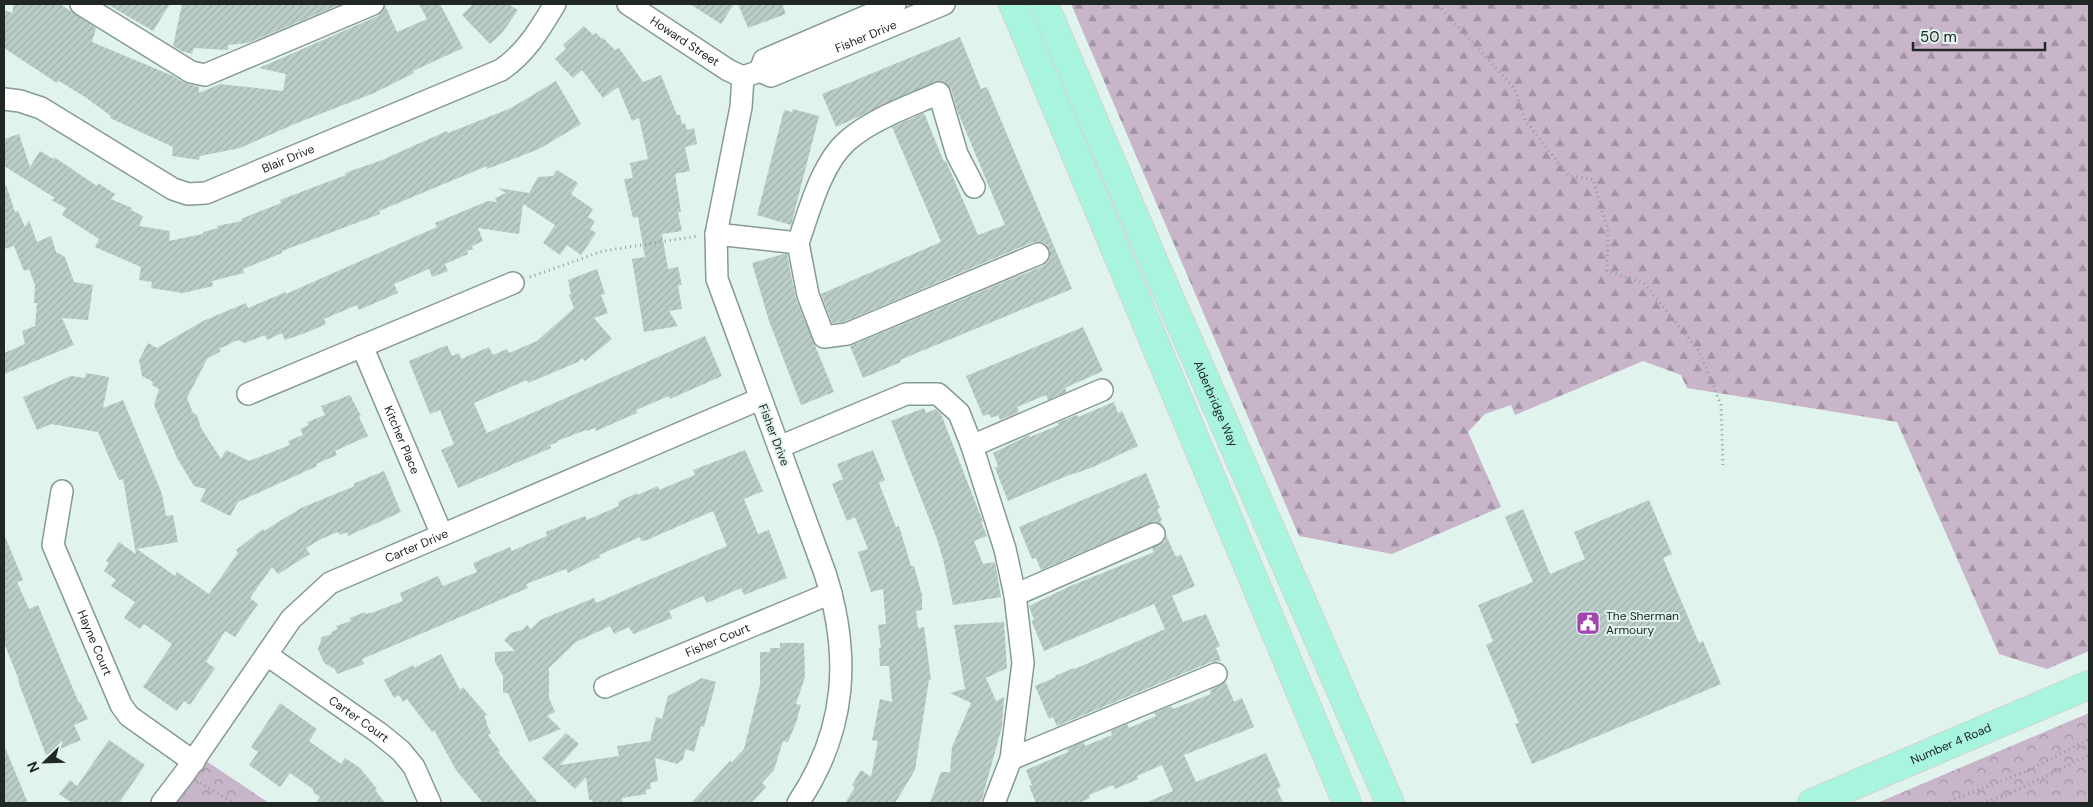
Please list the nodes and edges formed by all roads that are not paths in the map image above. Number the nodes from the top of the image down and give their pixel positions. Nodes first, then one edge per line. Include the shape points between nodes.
1 (81, 4) edge
2 (373, 4) edge
3 (556, 4) edge
4 (628, 4) edge
5 (895, 4) edge
6 (944, 4) edge
7 (1044, 4) edge
8 (1016, 6) edge
9 (751, 74) junction
10 (4, 99) edge
11 (974, 187) dead end
12 (716, 234) junction
13 (798, 243) junction
14 (1038, 254) dead end
15 (1162, 281) junction
16 (513, 283) road end
17 (362, 346) junction
18 (1102, 390) dead end
19 (248, 394) dead end
20 (760, 399) junction
21 (972, 446) junction
22 (779, 447) junction
23 (62, 491) dead end
24 (1154, 534) dead end
25 (442, 535) junction
26 (831, 593) junction
27 (1015, 595) junction
28 (267, 655) junction
29 (1216, 674) dead end
30 (2089, 685) edge
31 (605, 687) dead end
32 (1011, 759) junction
33 (190, 768) junction
34 (162, 803) edge
35 (430, 803) edge
36 (798, 803) edge
37 (994, 803) edge
38 (1347, 803) edge
39 (1390, 803) edge
40 (1812, 803) edge

1 - 2 street via 191,72 205,75
3 - 10 street, Blair Drive via 530,44 501,70 206,193 188,194 173,189 41,108
4 - 9 street, Howard Street via 728,70
5 - 9 street, Fisher Drive via 764,60
6 - 9 street, Fisher Drive via 772,76
7 - 15 main road, Alderbridge Way
8 - 15 main road via 1114,207
8 - 38 main road
9 - 12 street, Fisher Drive via 741,107
11 - 13 street via 957,154 938,93 876,122 847,141 829,164
12 - 13 street
12 - 20 street, Fisher Drive via 717,279
13 - 14 street via 808,296 824,337 855,330
15 - 39 main road, Alderbridge Way
16 - 17 street
17 - 19 street
17 - 25 street, Kitcher Place
18 - 21 street
20 - 22 street, Fisher Drive
20 - 25 street, Carter Drive
21 - 22 street via 958,414 938,394 906,394
21 - 27 street via 1005,549
22 - 26 street, Fisher Drive
23 - 33 street, Hayne Court via 53,545 120,705
24 - 27 street
25 - 28 street, Carter Drive via 330,583 291,620
26 - 31 street, Fisher Court
26 - 36 street, Fisher Drive via 838,621 841,685 823,760
27 - 32 street via 1023,663
28 - 33 street, Carter Drive
28 - 35 street, Carter Court via 401,751 414,767
29 - 32 street
30 - 40 main road, Number 4 Road
32 - 37 street
33 - 34 street, Carter Drive

